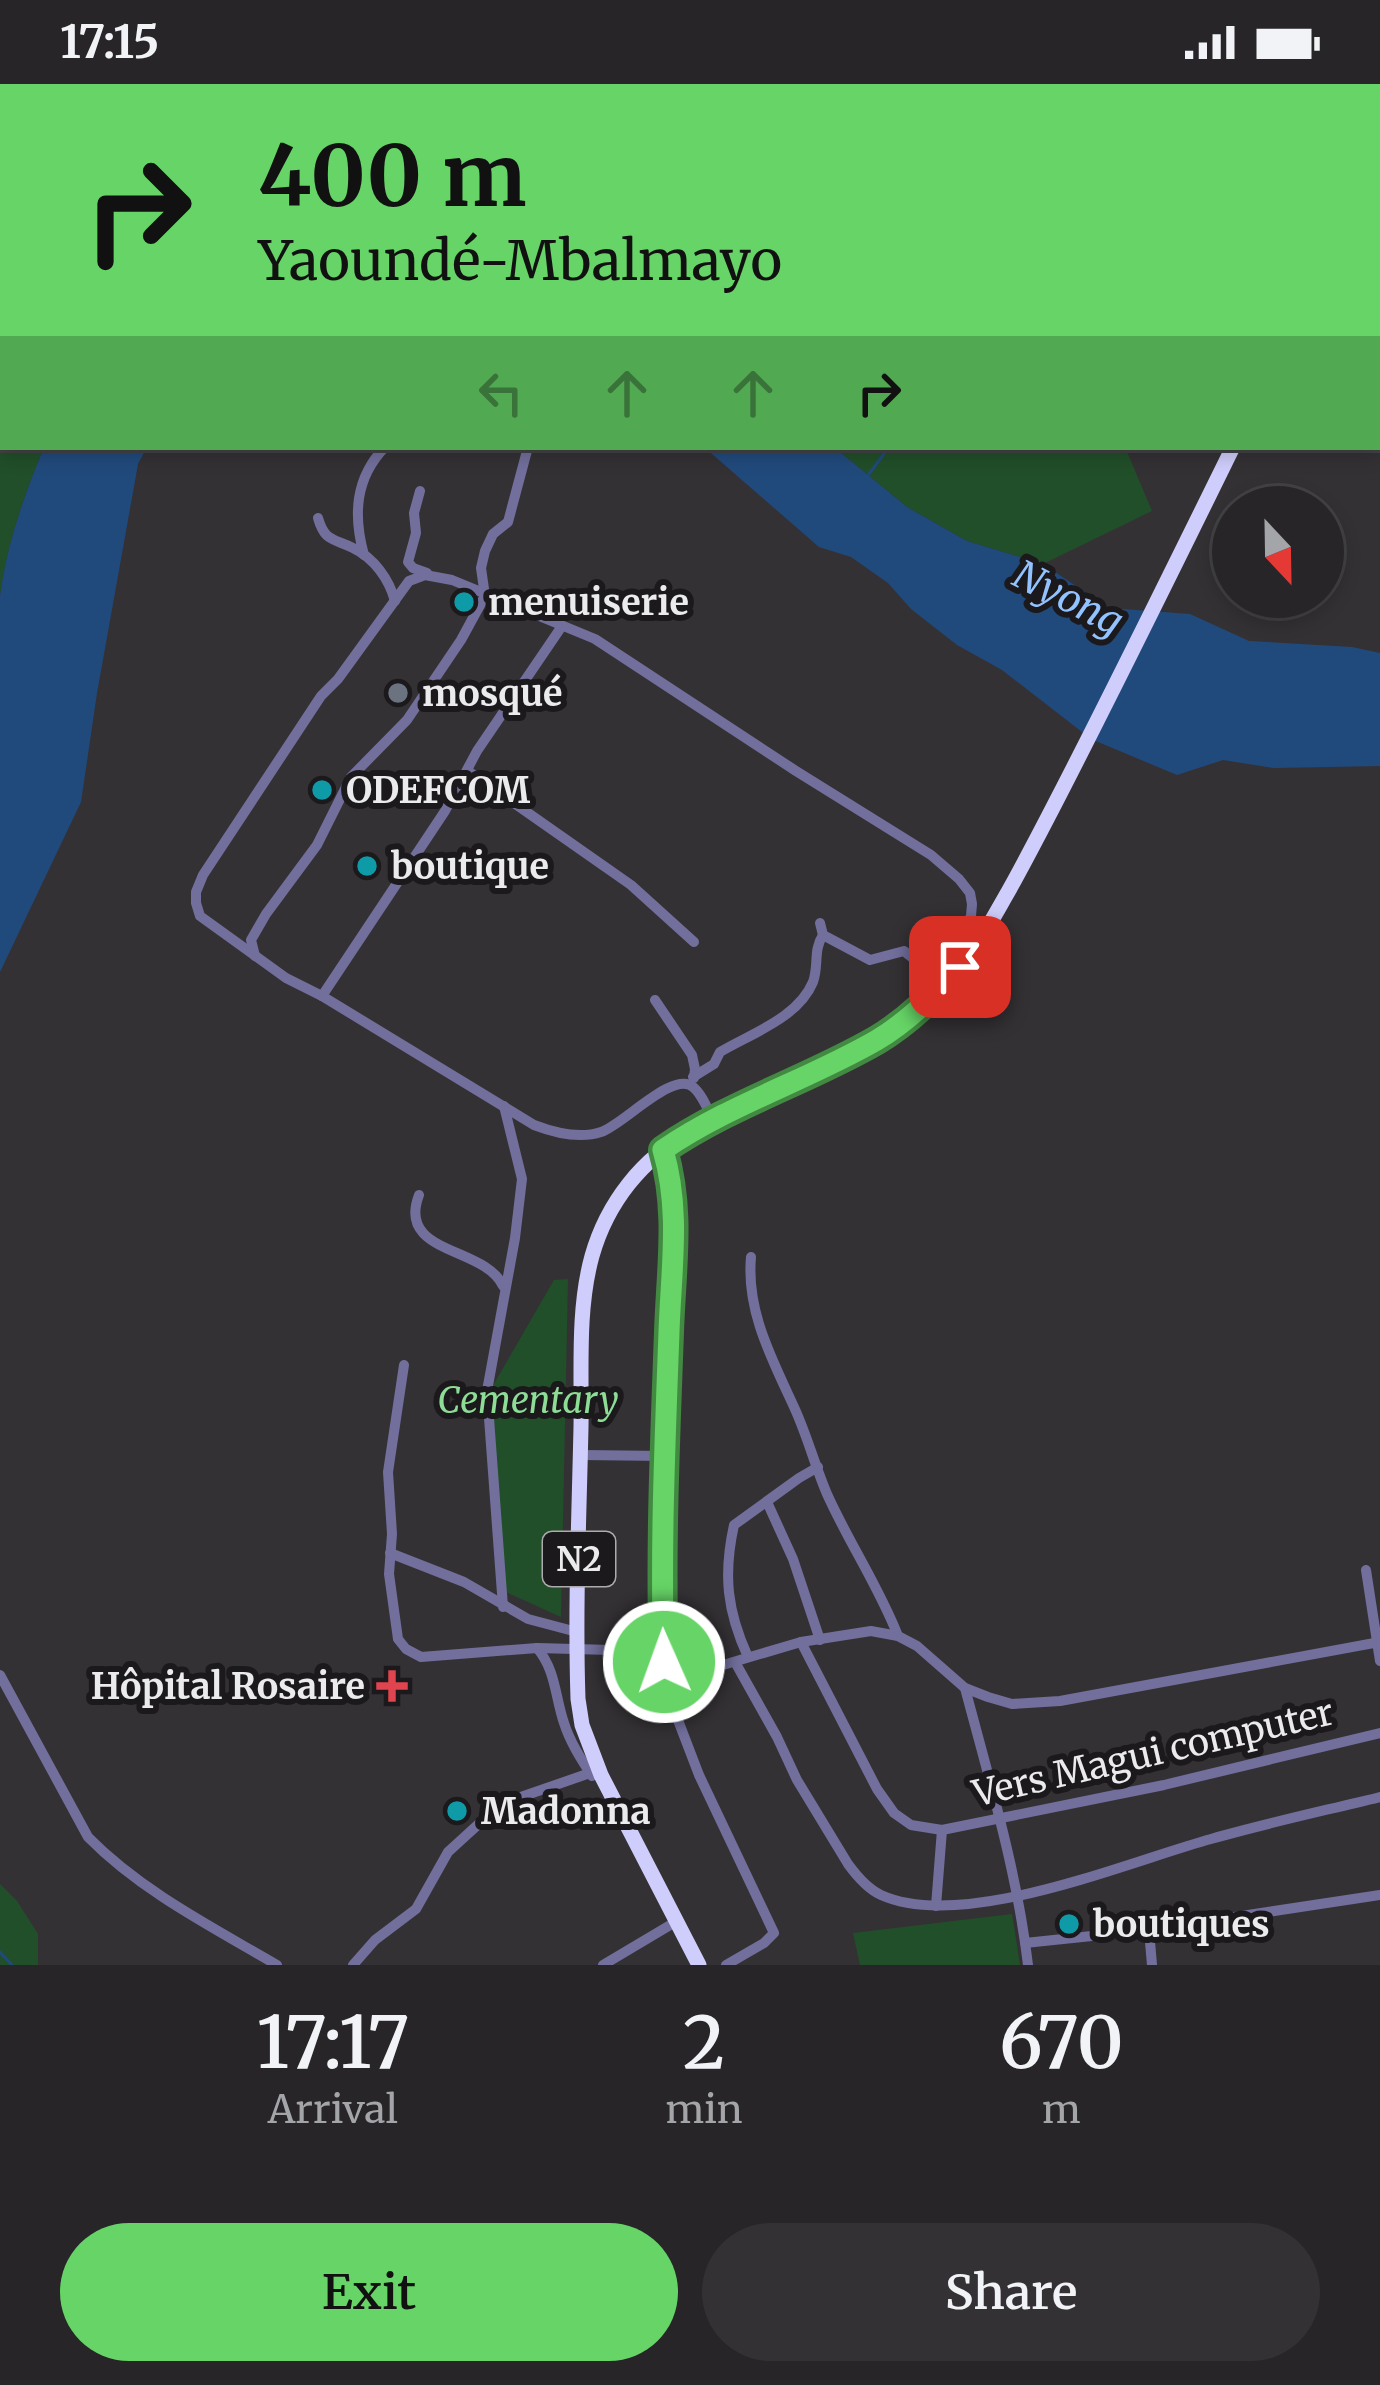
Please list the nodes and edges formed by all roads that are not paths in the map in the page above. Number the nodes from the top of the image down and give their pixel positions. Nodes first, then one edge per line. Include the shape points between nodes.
1 (383, 450) edge
2 (527, 450) edge
3 (1232, 450) edge
4 (420, 491) dead end
5 (318, 518) dead end
6 (364, 555) junction
7 (436, 576) junction
8 (485, 596) junction
9 (395, 601) junction
10 (562, 626) junction
11 (468, 771) junction
12 (694, 941) dead end
13 (255, 956) junction
14 (937, 967) junction
15 (942, 986) junction
16 (322, 996) junction
17 (655, 1000) dead end
18 (694, 1082) junction
19 (504, 1106) junction
20 (713, 1120) junction
21 (663, 1150) junction
22 (419, 1195) dead end
23 (751, 1257) dead end
24 (504, 1289) junction
25 (404, 1365) dead end
26 (580, 1455) junction
27 (666, 1456) junction
28 (818, 1467) junction
29 (767, 1502) junction
30 (390, 1553) junction
31 (1366, 1570) dead end
32 (503, 1607) junction
33 (578, 1632) junction
34 (898, 1636) junction
35 (820, 1640) junction
36 (801, 1642) junction
37 (1378, 1643) edge
38 (537, 1648) junction
39 (578, 1651) junction
40 (748, 1658) junction
41 (1380, 1660) edge
42 (664, 1662) junction
43 (735, 1662) junction
44 (0, 1675) edge
45 (965, 1688) junction
46 (1380, 1733) edge
47 (590, 1773) junction
48 (1380, 1797) edge
49 (618, 1805) junction
50 (999, 1818) junction
51 (942, 1830) junction
52 (1016, 1894) junction
53 (1380, 1895) edge
54 (936, 1906) junction
55 (677, 1921) junction
56 (1149, 1930) junction
57 (1025, 1943) junction
58 (277, 1965) edge
59 (353, 1965) edge
60 (603, 1965) edge
61 (699, 1965) edge
62 (726, 1965) edge
63 (1028, 1965) edge
64 (1152, 1965) edge

1 - 6 street via 358,496
2 - 8 street via 508,522 484,550
3 - 15 highway, N2 via 979,943
4 - 7 street via 408,562
5 - 6 street via 328,538
6 - 9 street
7 - 8 street
7 - 9 street via 409,581
8 - 10 street
8 - 13 street via 406,720 351,777 317,845 251,940
9 - 13 street via 321,696 199,884 200,916
10 - 11 street
10 - 14 street via 671,687 959,879 972,896 971,916
11 - 12 street via 631,885
11 - 16 street
13 - 16 street
14 - 15 street
14 - 18 street via 904,951 870,960 821,929 816,976 800,1005 720,1052
15 - 20 highway, N2 via 881,1038
16 - 19 street
17 - 18 street via 692,1055
18 - 19 street via 669,1086 589,1135 551,1132
18 - 20 street
19 - 24 street via 521,1178
20 - 21 highway, N2
21 - 26 highway, N2 via 614,1204 592,1257
21 - 27 street via 675,1223
22 - 24 street via 423,1234 496,1272
23 - 28 street via 761,1334
24 - 32 street via 487,1391
25 - 30 street via 388,1472
26 - 27 street
26 - 33 highway, N2
27 - 42 street
28 - 29 street
28 - 34 street
29 - 35 street
29 - 40 street via 732,1533 730,1610
30 - 32 street
30 - 38 street via 395,1626 406,1649 421,1658
31 - 37 street
32 - 33 street
33 - 39 highway, N2
34 - 35 street via 871,1631
34 - 45 street
35 - 36 street
36 - 40 street
36 - 51 street via 894,1813
37 - 41 street
37 - 45 street via 1060,1701 1012,1704
38 - 39 street
38 - 47 street
39 - 42 street
39 - 49 highway, N2 via 582,1725
40 - 43 street
42 - 43 street via 706,1670
42 - 62 street via 700,1775 773,1927 764,1943
43 - 54 street via 857,1876 878,1894
44 - 58 street via 88,1837 108,1858
45 - 50 street
46 - 50 street, Vers Magui computer
47 - 49 street
47 - 59 street via 494,1810 448,1852 416,1909
48 - 52 street
49 - 55 highway, N2
50 - 51 street, Vers Magui computer
50 - 52 street
51 - 54 street, Vers Magui computer
52 - 54 street
52 - 57 street
53 - 56 street
55 - 60 street
55 - 61 highway, N2
56 - 57 street
56 - 64 street
57 - 63 street

